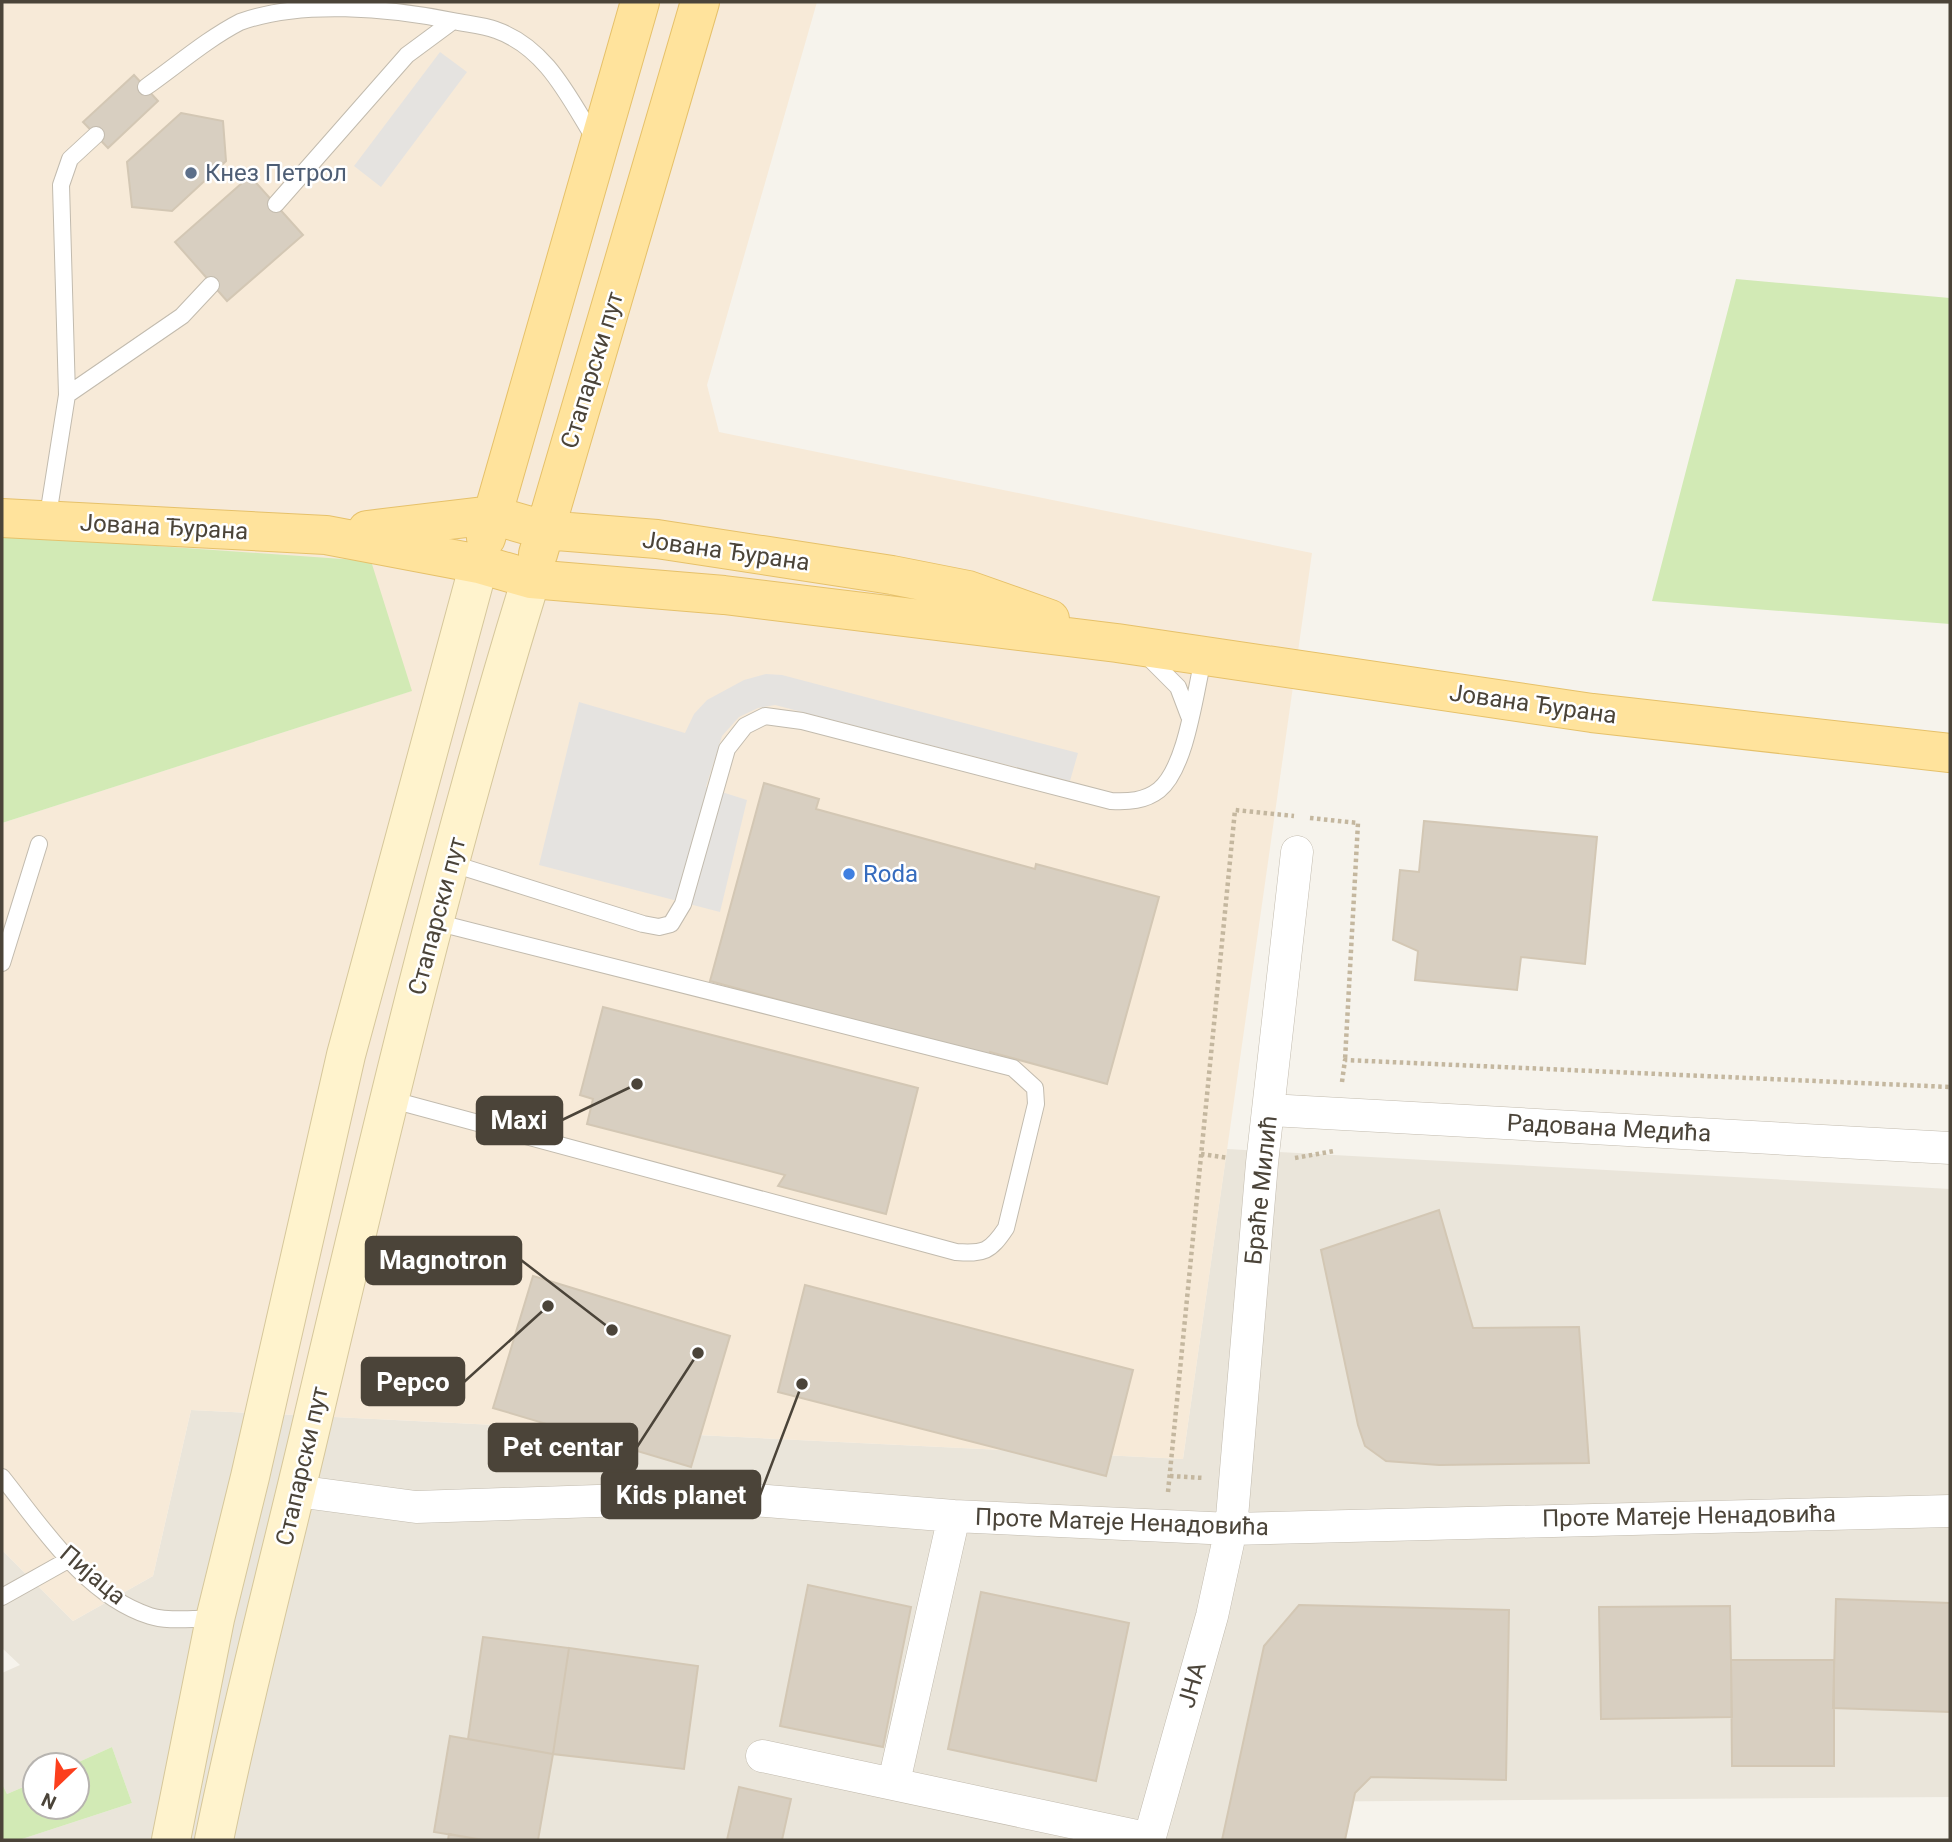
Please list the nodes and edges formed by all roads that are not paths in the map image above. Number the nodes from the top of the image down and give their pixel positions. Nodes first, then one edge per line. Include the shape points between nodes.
1 (640, 2) edge
2 (700, 2) edge
3 (453, 21) junction
4 (146, 87) dead end
5 (96, 135) dead end
6 (599, 146) junction
7 (276, 204) dead end
8 (211, 285) dead end
9 (66, 394) junction
10 (492, 515) junction
11 (2, 518) edge
12 (47, 522) junction
13 (544, 530) junction
14 (326, 535) junction
15 (478, 564) junction
16 (531, 579) junction
17 (1117, 642) junction
18 (1204, 655) junction
19 (1189, 716) junction
20 (1950, 753) edge
21 (39, 844) dead end
22 (1297, 852) dead end
23 (450, 863) junction
24 (435, 922) junction
25 (2, 962) edge
26 (390, 1099) junction
27 (1269, 1110) junction
28 (1950, 1148) edge
29 (2, 1477) edge
30 (296, 1491) junction
31 (1950, 1511) edge
32 (954, 1516) junction
33 (1231, 1530) junction
34 (68, 1560) junction
35 (2, 1597) edge
36 (215, 1619) junction
37 (762, 1756) dead end
38 (894, 1783) junction
39 (171, 1840) edge
40 (214, 1840) edge
41 (1149, 1840) edge

1 - 6 main road, Стапарски пут
2 - 13 main road, Стапарски пут
3 - 4 lane via 357,6 277,12 240,22
3 - 6 lane via 496,30 529,48 552,69
3 - 7 lane via 407,55
5 - 9 lane via 71,159 61,185
6 - 10 main road, Стапарски пут
8 - 9 lane via 182,316
9 - 12 lane
10 - 13 main road, Јована Ђурана
10 - 14 main road, Јована Ђурана
10 - 15 main road, Стапарски пут
11 - 12 main road, Јована Ђурана
12 - 14 main road, Јована Ђурана
13 - 16 main road, Стапарски пут
13 - 17 main road, Јована Ђурана via 657,539 968,590
14 - 15 main road, Јована Ђурана
15 - 16 main road, Јована Ђурана
15 - 36 main road, Стапарски пут via 346,1055
16 - 17 main road, Јована Ђурана via 724,595
16 - 23 main road, Стапарски пут
17 - 18 main road, Јована Ђурана
17 - 19 lane via 1149,657 1166,674 1178,687
18 - 19 lane
18 - 20 main road, Јована Ђурана via 1592,713
19 - 23 lane via 1171,775 1159,790 1130,802 1111,801 802,721 765,716 745,726 727,749 683,904 671,924 659,927
21 - 25 lane
22 - 27 street, Браће Милић
23 - 24 main road, Стапарски пут
24 - 26 main road, Стапарски пут
24 - 26 lane via 1013,1068 1035,1088 1035,1104 1006,1227 995,1245 980,1254 956,1252
26 - 30 main road, Стапарски пут
27 - 28 street, Радована Медића
27 - 33 street, Браће Милић
29 - 34 lane, Пијаца
30 - 32 street, Проте Матеје Ненадовића via 416,1507 716,1497
30 - 40 main road, Стапарски пут
31 - 33 street, Проте Матеје Ненадовића
32 - 33 street, Проте Матеје Ненадовића
32 - 38 street
33 - 41 street, ЈНА via 1212,1616
34 - 35 lane
34 - 36 lane, Пијаца via 119,1601 152,1617
36 - 39 main road, Стапарски пут
37 - 38 street
38 - 41 street

